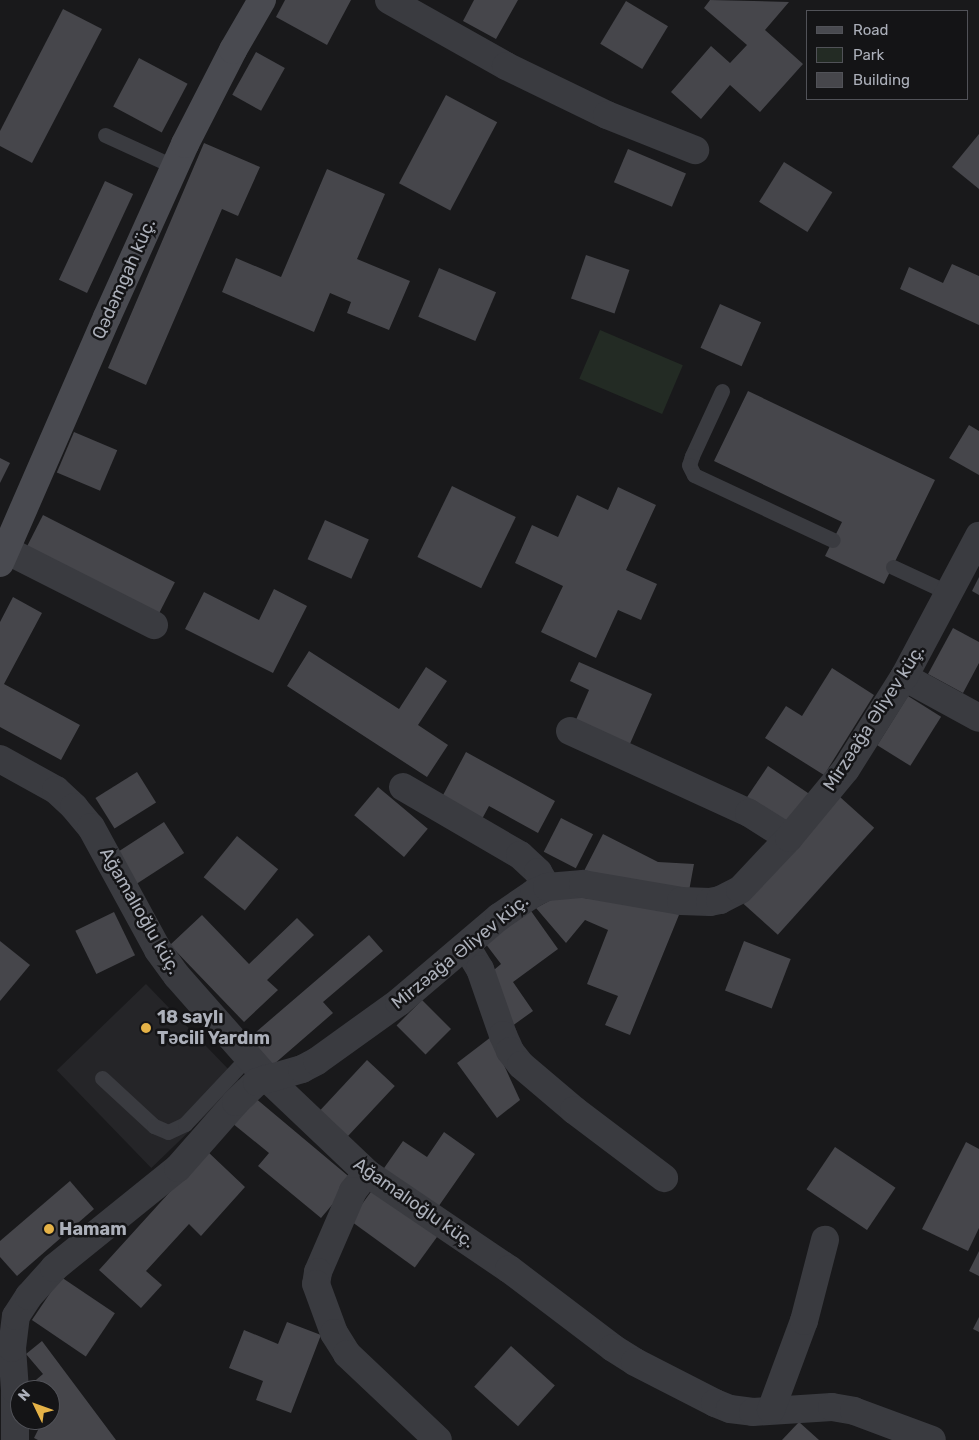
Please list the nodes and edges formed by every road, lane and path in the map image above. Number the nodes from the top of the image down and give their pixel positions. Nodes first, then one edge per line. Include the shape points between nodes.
1 (262, 0) edge
2 (389, 0) edge
3 (105, 135) dead end
4 (695, 150) dead end
5 (175, 167) junction
6 (722, 391) dead end
7 (979, 536) edge
8 (833, 540) dead end
9 (3, 557) edge
10 (893, 567) dead end
11 (949, 593) junction
12 (154, 625) dead end
13 (904, 677) junction
14 (979, 718) edge
15 (570, 731) dead end
16 (0, 759) edge
17 (403, 787) dead end
18 (789, 838) junction
19 (547, 887) junction
20 (466, 946) junction
21 (248, 1057) junction
22 (102, 1078) dead end
23 (267, 1078) junction
24 (367, 1173) junction
25 (664, 1178) dead end
26 (825, 1240) dead end
27 (8, 1314) edge
28 (771, 1410) junction
29 (15, 1440) edge
30 (438, 1440) edge
31 (932, 1440) edge

1 - 5 street, Qədəmgah küç. via 233,50
2 - 4 street via 506,66 607,115
3 - 5 lane
5 - 9 street, Qədəmgah küç.
6 - 8 lane via 689,464 694,475
7 - 11 street, Mirzəağa Əliyev küç.
9 - 12 street
10 - 11 lane
11 - 13 street, Mirzəağa Əliyev küç.
13 - 14 street
13 - 18 street, Mirzəağa Əliyev küç. via 846,769
15 - 18 street via 749,813
16 - 21 street, Ağamalıoğlu küç. via 56,790 74,807 103,847 158,950
17 - 19 street via 520,855 538,872
18 - 19 street, Mirzəağa Əliyev küç. via 740,890 720,900 681,901 583,884
19 - 20 street, Mirzəağa Əliyev küç. via 520,901
20 - 23 street, Mirzəağa Əliyev küç. via 399,1002 317,1061 297,1071
20 - 25 street via 480,969 510,1051 574,1110
21 - 22 lane via 185,1124 168,1132 154,1126
21 - 23 street, Ağamalıoğlu küç.
23 - 24 street, Ağamalıoğlu küç.
23 - 27 street, Mirzəağa Əliyev küç. via 247,1090 163,1181 54,1268
24 - 28 street, Ağamalıoğlu küç. via 509,1269 635,1362 730,1409
24 - 30 street via 353,1191 318,1272 316,1284 334,1333 347,1354
26 - 28 street via 804,1320
27 - 29 street, Mirzəağa Əliyev küç. via 15,1390
28 - 31 street, Ağamalıoğlu küç. via 832,1406

